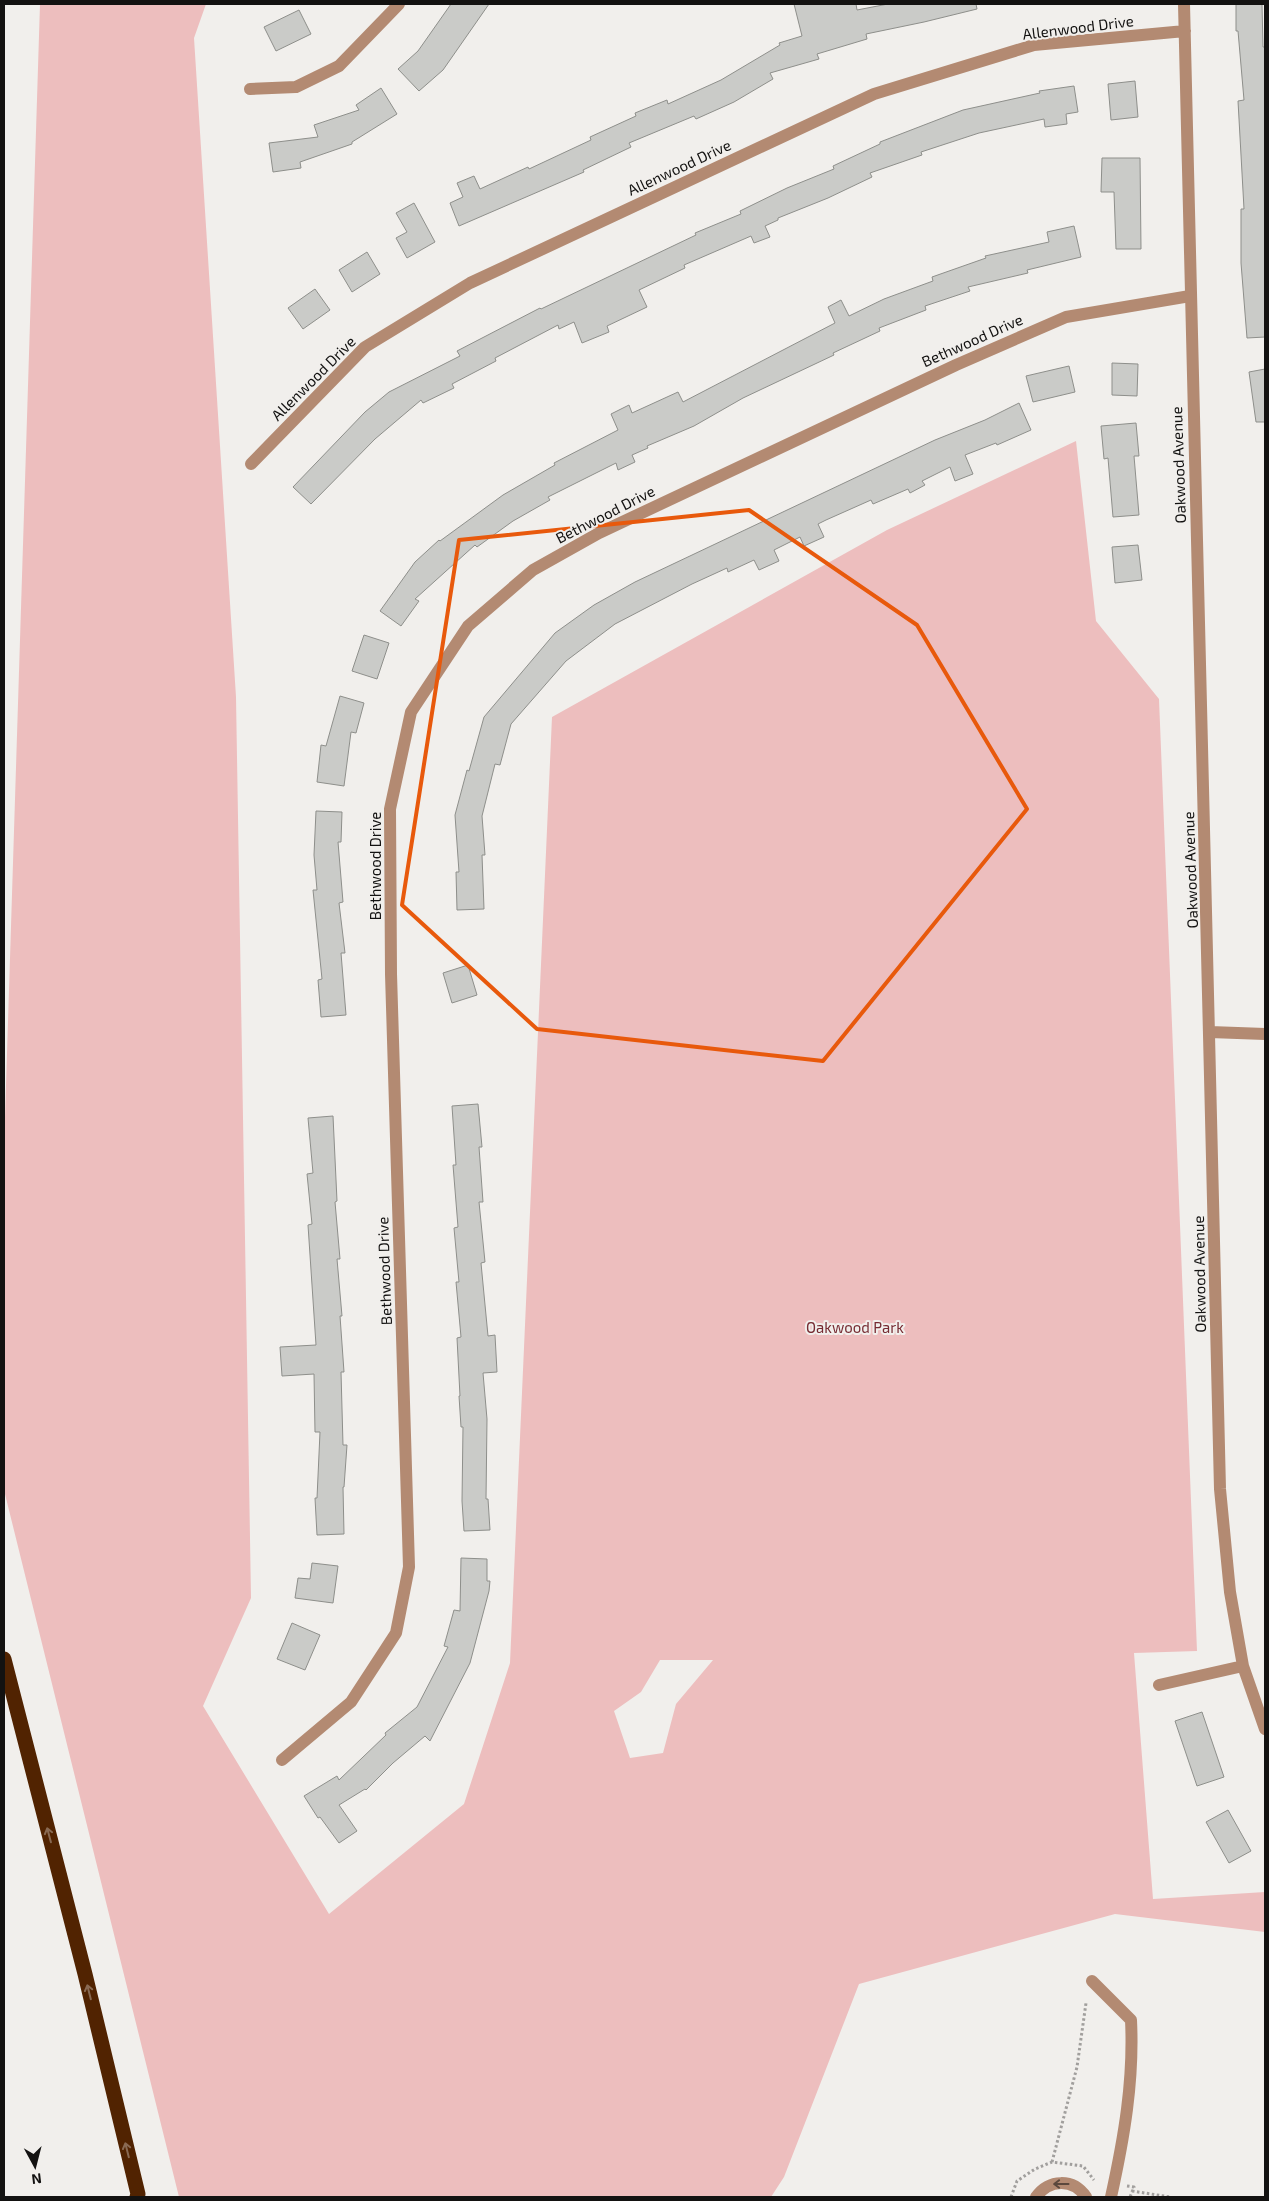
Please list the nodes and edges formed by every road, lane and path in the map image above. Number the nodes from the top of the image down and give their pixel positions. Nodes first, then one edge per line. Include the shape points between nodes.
1 (399, 4) edge
2 (1184, 4) edge
3 (1185, 31) junction
4 (250, 89) dead end
5 (1190, 296) junction
6 (251, 464) dead end
7 (1210, 1032) junction
8 (1265, 1034) edge
9 (4, 1659) edge
10 (1243, 1666) junction
11 (1159, 1685) dead end
12 (1265, 1729) edge
13 (282, 1760) dead end
14 (1092, 1981) dead end
15 (1086, 2003) dead end
16 (1052, 2162) dead end
17 (1132, 2191) dead end
18 (138, 2196) edge
19 (1036, 2197) edge
20 (1086, 2197) edge
21 (1111, 2197) edge
22 (1170, 2197) edge

1 - 4 street via 339,66 296,87
2 - 3 street, Oakwood Avenue
3 - 5 street, Oakwood Avenue
3 - 6 street, Allenwood Drive via 1034,45 874,94 470,283 365,347
5 - 7 street, Oakwood Avenue
5 - 13 street, Bethwood Drive via 1066,317 938,373 599,533 533,570 468,626 411,712 390,809 391,974 409,1567 396,1633 351,1702
7 - 8 street
7 - 10 street, Oakwood Avenue via 1220,1490 1230,1592
18 -> 9 highway
10 - 11 street
10 - 12 street, Oakwood Avenue
14 - 21 street via 1131,2020 1125,2132
15 - 16 path via 1077,2068
17 - 22 path
20 -> 19 street via 1078,2189 1060,2183 1051,2184

